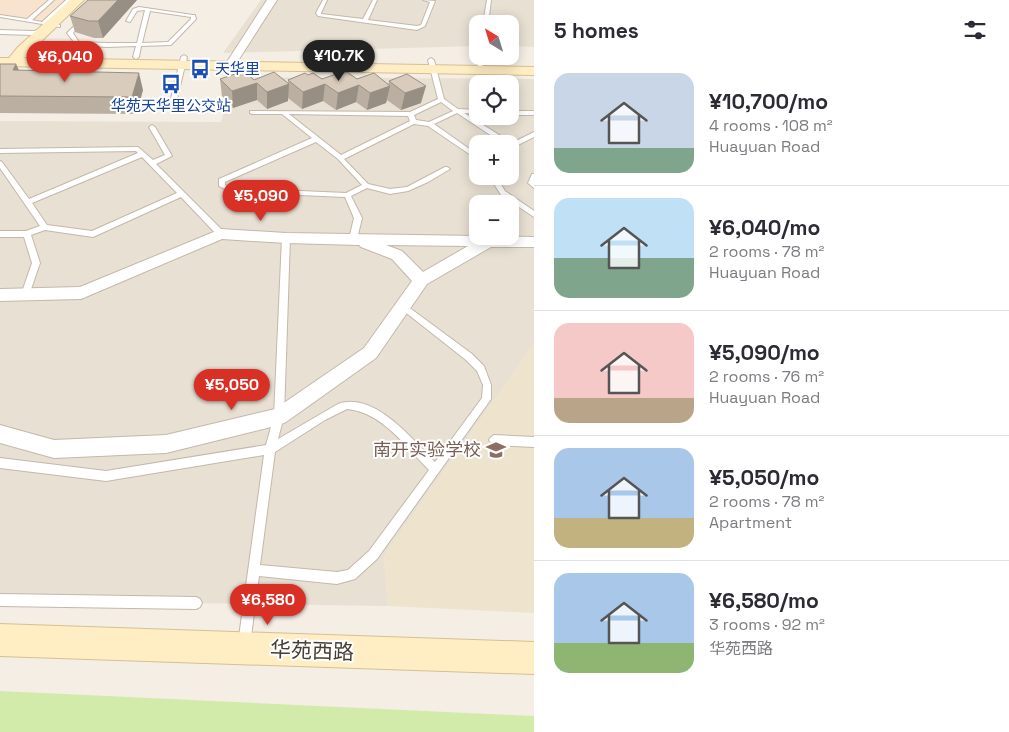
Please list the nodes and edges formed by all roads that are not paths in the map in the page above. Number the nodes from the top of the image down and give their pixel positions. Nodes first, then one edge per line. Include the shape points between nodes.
1 (52, 0) edge
2 (69, 0) edge
3 (78, 0) edge
4 (86, 0) edge
5 (144, 0) edge
6 (272, 0) edge
7 (325, 0) edge
8 (375, 0) edge
9 (425, 0) edge
10 (489, 0) edge
11 (141, 8) junction
12 (148, 9) junction
13 (486, 15) edge
14 (0, 16) edge
15 (84, 17) edge
16 (28, 21) junction
17 (128, 21) dead end
18 (365, 21) junction
19 (0, 32) edge
20 (77, 43) junction
21 (26, 47) edge
22 (138, 51) junction
23 (184, 61) junction
24 (232, 61) junction
25 (519, 62) edge
26 (534, 62) edge
27 (469, 63) edge
28 (432, 65) junction
29 (497, 65) edge
30 (534, 71) edge
31 (441, 100) junction
32 (172, 107) dead end
33 (457, 111) junction
34 (252, 112) dead end
35 (469, 112) edge
36 (284, 113) junction
37 (519, 113) edge
38 (534, 113) edge
39 (411, 114) junction
40 (413, 122) junction
41 (430, 124) junction
42 (152, 127) dead end
43 (534, 134) edge
44 (494, 135) edge
45 (316, 139) junction
46 (519, 141) edge
47 (0, 150) edge
48 (469, 152) edge
49 (142, 154) junction
50 (340, 158) junction
51 (0, 163) edge
52 (152, 163) junction
53 (447, 169) dead end
54 (4, 175) edge
55 (534, 176) edge
56 (498, 185) edge
57 (366, 186) junction
58 (534, 186) edge
59 (181, 194) junction
60 (347, 195) junction
61 (28, 202) junction
62 (534, 215) edge
63 (44, 227) junction
64 (0, 234) edge
65 (27, 234) junction
66 (221, 234) junction
67 (286, 238) junction
68 (353, 238) junction
69 (469, 241) edge
70 (519, 242) edge
71 (534, 242) edge
72 (483, 245) edge
73 (421, 280) junction
74 (0, 295) edge
75 (24, 295) junction
76 (402, 306) junction
77 (278, 416) junction
78 (0, 434) edge
79 (494, 440) dead end
80 (534, 442) edge
81 (270, 449) junction
82 (0, 464) edge
83 (435, 469) junction
84 (254, 570) junction
85 (0, 600) edge
86 (196, 603) dead end
87 (0, 640) edge
88 (244, 649) junction
89 (534, 658) edge

1 - 16 lane
2 - 21 lane
3 - 21 main road
4 - 21 main road
5 - 11 lane
6 - 24 street
7 - 18 lane via 318,13
8 - 18 lane
9 - 18 lane via 433,1 423,26 417,28
10 - 13 lane
11 - 12 lane
11 - 17 lane via 135,10
12 - 22 lane
12 - 22 lane via 186,14 194,19 169,44
14 - 16 lane
15 - 20 lane via 70,33
16 - 21 lane
19 - 21 lane
20 - 21 lane
20 - 22 lane
21 - 22 main road
21 - 23 main road
22 - 23 main road
23 - 24 main road
23 - 32 lane
24 - 28 main road
25 - 26 main road
27 - 28 main road
28 - 31 lane
29 - 30 main road
31 - 33 lane
31 - 39 lane
33 - 35 lane
33 - 41 lane
33 - 44 lane
34 - 36 lane
36 - 39 lane
36 - 45 lane
37 - 38 lane
39 - 40 lane
40 - 41 lane
40 - 50 lane
41 - 48 lane
42 - 52 lane via 169,156
43 - 46 lane
45 - 50 lane
45 - 60 lane via 222,180 222,186 231,190
47 - 49 lane via 138,148
49 - 52 lane
49 - 61 lane
50 - 57 lane
51 - 54 lane
52 - 59 lane
53 - 57 lane via 395,193
54 - 61 lane
55 - 58 lane via 531,183
56 - 62 lane
57 - 60 lane
59 - 63 lane via 93,234
59 - 66 lane
60 - 68 lane via 358,218
61 - 63 lane
63 - 65 lane
64 - 65 lane
65 - 75 lane via 36,263
66 - 67 street
66 - 75 street via 81,292
67 - 68 street
67 - 77 lane
68 - 69 street
68 - 73 street via 397,255
70 - 71 street
72 - 73 street
73 - 76 street
74 - 75 street
76 - 77 street via 370,353
76 - 83 lane via 469,357 480,369 487,385 486,398
77 - 78 street via 166,444 54,448
77 - 81 lane
79 - 80 lane
81 - 82 lane via 106,476
81 - 83 lane via 345,404 360,405 379,416
81 - 84 lane
83 - 84 lane via 373,555 351,575 337,578
84 - 88 lane
85 - 86 lane
87 - 88 main road, 华苑西路
88 - 89 main road, 华苑西路

